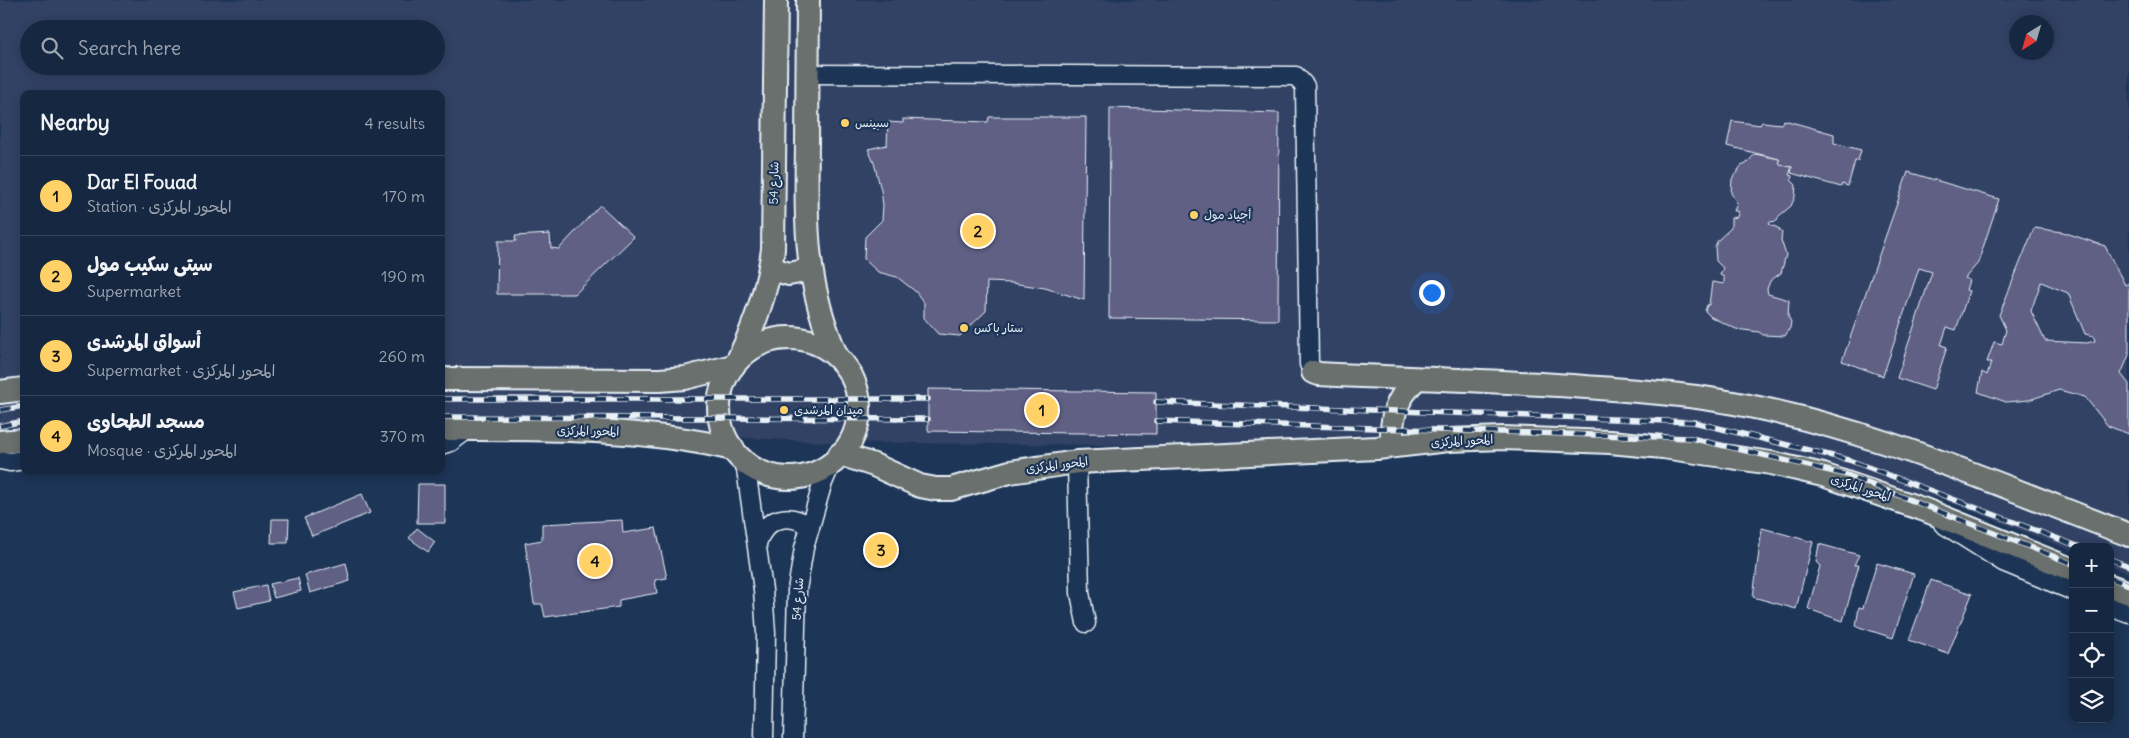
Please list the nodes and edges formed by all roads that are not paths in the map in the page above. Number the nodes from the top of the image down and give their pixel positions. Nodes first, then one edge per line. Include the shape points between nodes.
1 (776, 0) edge
2 (808, 0) edge
3 (808, 74) junction
4 (770, 268) junction
5 (810, 270) junction
6 (837, 356) junction
7 (735, 363) junction
8 (1313, 372) joint
9 (445, 379) edge
10 (1416, 379) junction
11 (20, 390) edge
12 (0, 392) edge
13 (445, 429) edge
14 (468, 429) junction
15 (20, 440) edge
16 (0, 442) edge
17 (445, 444) edge
18 (1393, 446) junction
19 (739, 456) junction
20 (836, 459) junction
21 (0, 460) edge
22 (20, 461) edge
23 (1077, 462) junction
24 (1925, 510) junction
25 (810, 527) junction
26 (2129, 535) edge
27 (757, 544) junction
28 (2069, 568) edge
29 (2114, 587) edge
30 (2069, 589) edge
31 (2129, 593) edge
32 (2114, 608) edge
33 (2129, 614) edge
34 (1086, 623) dead end
35 (764, 738) edge
36 (793, 738) edge

1 - 4 main road, شارع 54 via 774,230
2 - 3 main road
3 - 5 main road via 806,232
3 - 8 street via 1296,76 1305,86 1309,364
4 - 5 main road via 789,274
4 - 7 main road, شارع 54 via 760,309
5 - 6 main road via 820,313
6 - 7 main road via 810,341 778,338 756,346
6 - 20 main road via 855,385 859,417 847,448
7 - 9 main road via 693,376 660,380
7 - 19 main road via 720,393 719,408 726,437
8 - 10 main road
10 - 18 main road via 1395,409 1391,428
10 - 26 main road via 1652,391 1777,412 1902,448
11 - 12 main road
13 - 14 main road, المحور المركزى
14 - 17 street
14 - 19 main road, المحور المركزى via 628,432 672,437
15 - 16 main road
18 - 23 main road, المحور المركزى
18 - 24 main road, المحور المركزى via 1503,438 1663,447 1771,462 1832,478
19 - 20 main road via 758,470 787,478 817,472
19 - 27 street
20 - 23 main road, المحور المركزى via 874,465 920,486 936,489 959,487 1032,467
20 - 25 street, شارع 54 via 822,485
21 - 22 street
23 - 34 street via 1080,593
24 - 28 main road, المحور المركزى
24 - 30 street via 2004,562
25 - 27 street via 795,519 778,519 764,528
25 - 36 street, شارع 54 via 797,590
27 - 35 street via 766,633
29 - 31 main road
32 - 33 street

